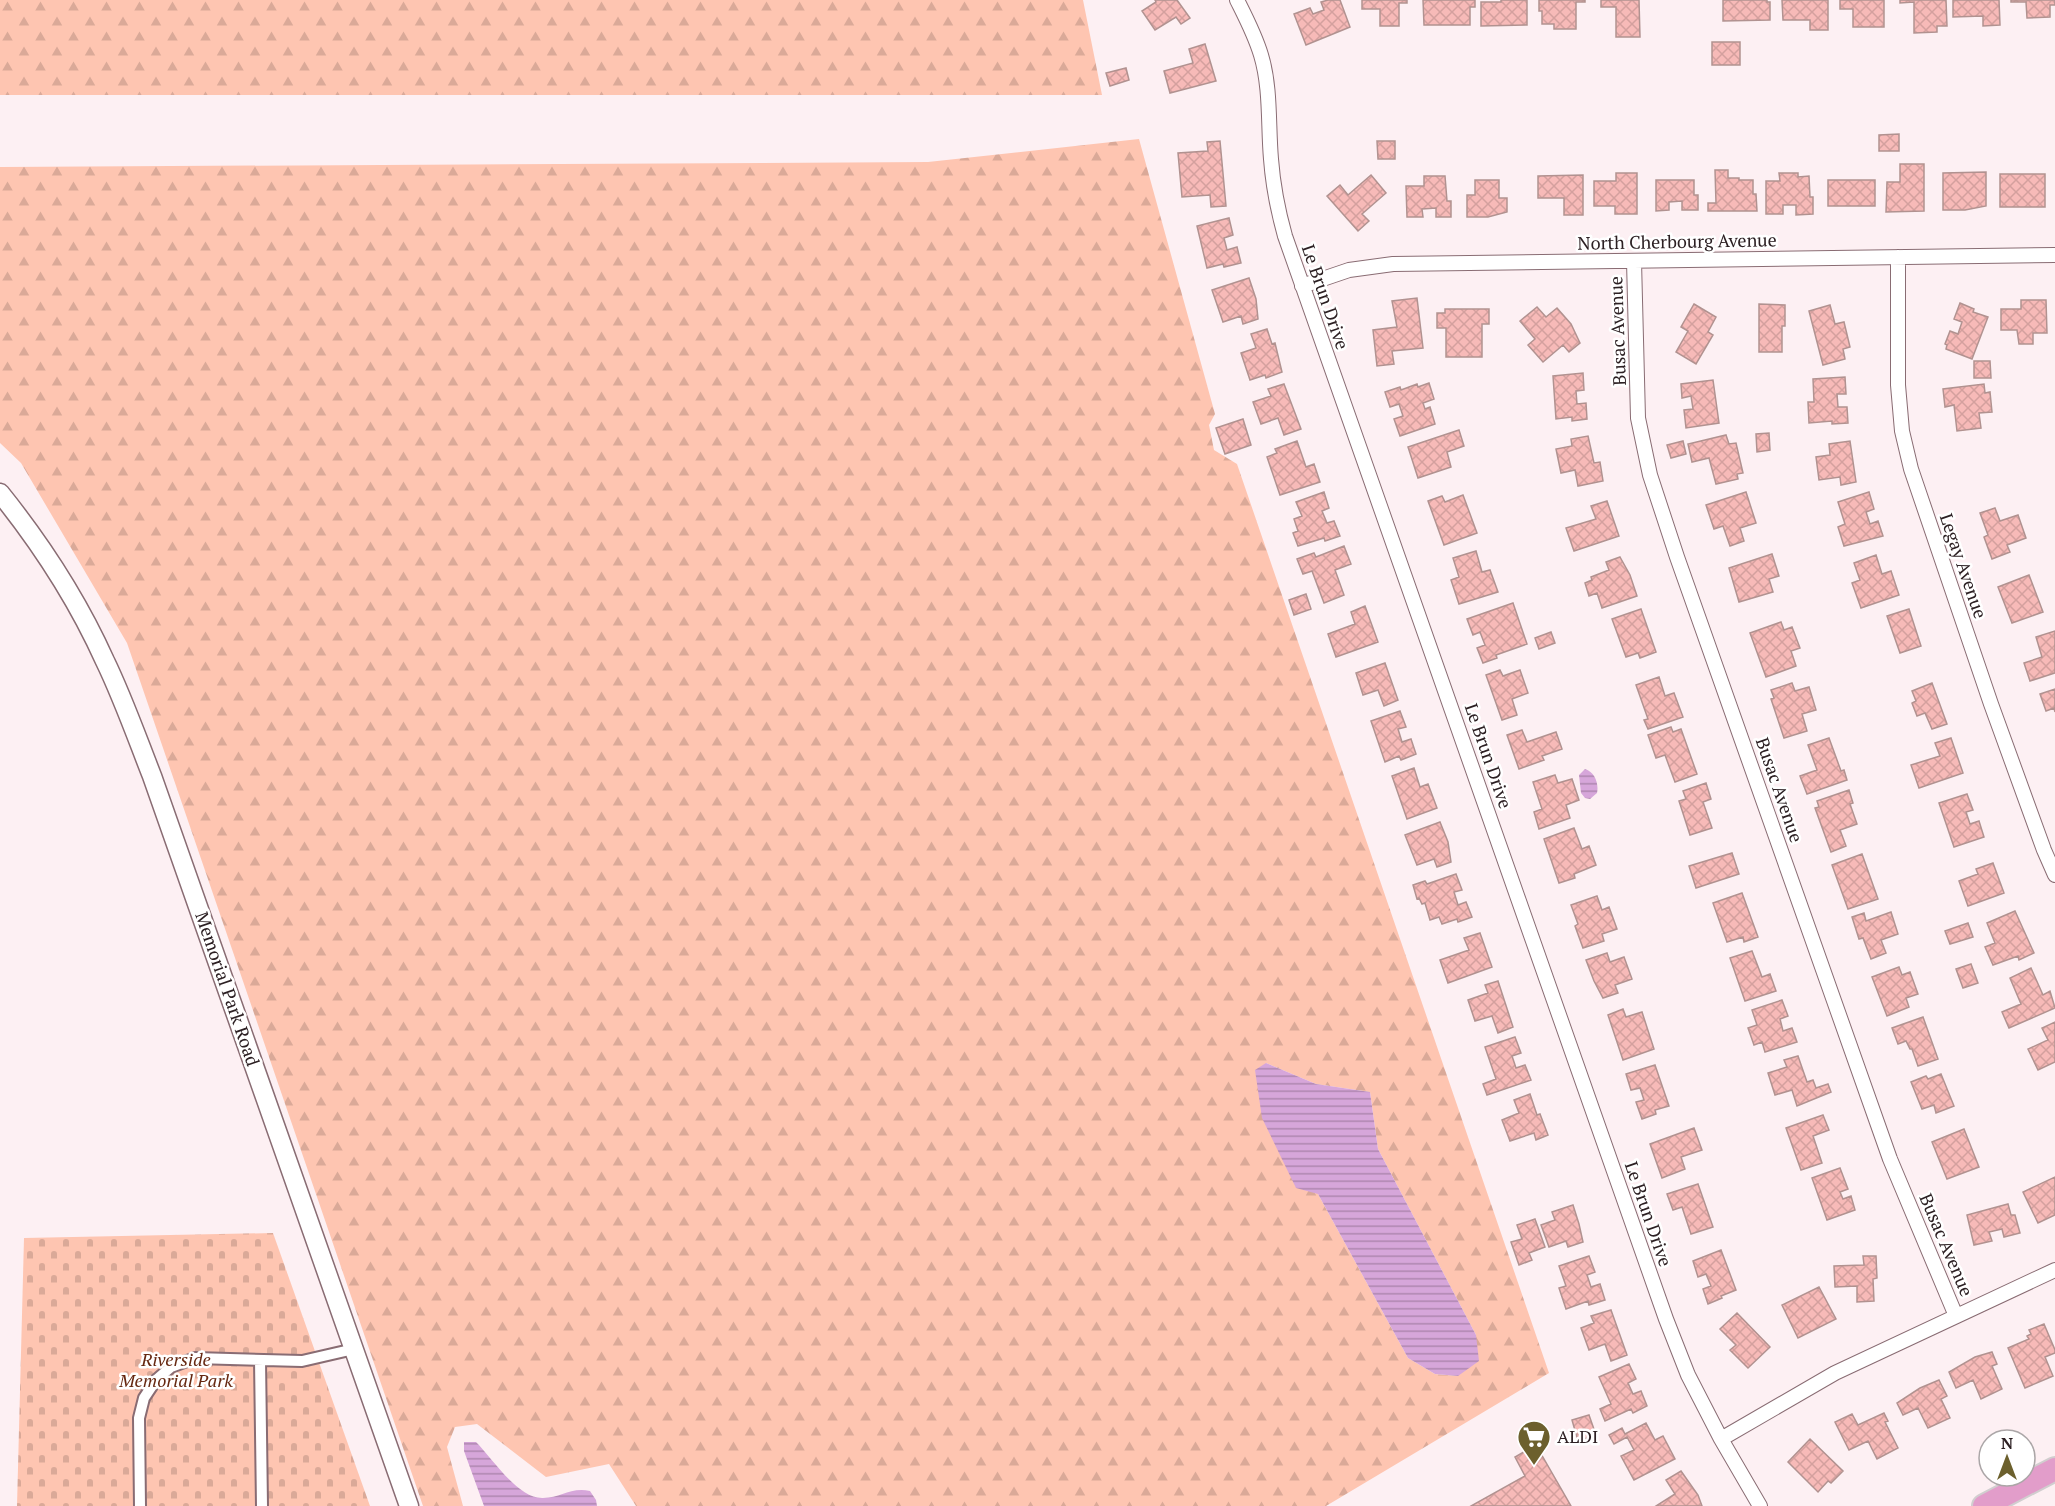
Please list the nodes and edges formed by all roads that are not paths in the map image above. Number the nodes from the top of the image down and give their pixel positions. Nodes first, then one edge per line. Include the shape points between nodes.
1 (1237, 0) edge
2 (2055, 255) edge
3 (1898, 257) junction
4 (1634, 261) junction
5 (1302, 286) junction
6 (0, 493) edge
7 (2055, 875) edge
8 (2055, 1270) edge
9 (1956, 1316) junction
10 (354, 1349) junction
11 (260, 1360) junction
12 (1721, 1439) junction
13 (2055, 1469) edge
14 (140, 1506) edge
15 (262, 1506) edge
16 (409, 1506) edge
17 (1760, 1506) edge
18 (1984, 1506) edge

1 - 5 street, Le Brun Drive via 1254,34 1266,78 1276,201
2 - 3 street, North Cherbourg Avenue
3 - 4 street, North Cherbourg Avenue
3 - 7 street, Legay Avenue via 1898,385 1902,431 1911,469 1991,704
4 - 5 street, North Cherbourg Avenue via 1393,264 1349,270
4 - 9 street, Busac Avenue via 1638,418 1650,475 1890,1159
5 - 12 street, Le Brun Drive via 1666,1320 1688,1375
6 - 10 street, Memorial Park Road via 84,618 124,703
8 - 9 street
9 - 12 street via 1835,1372
10 - 11 street via 302,1361
10 - 16 street, Memorial Park Road
11 - 14 street via 195,1358 171,1367 156,1380 144,1398 139,1418
11 - 15 street
12 - 17 street, Le Brun Drive
13 - 18 main road

